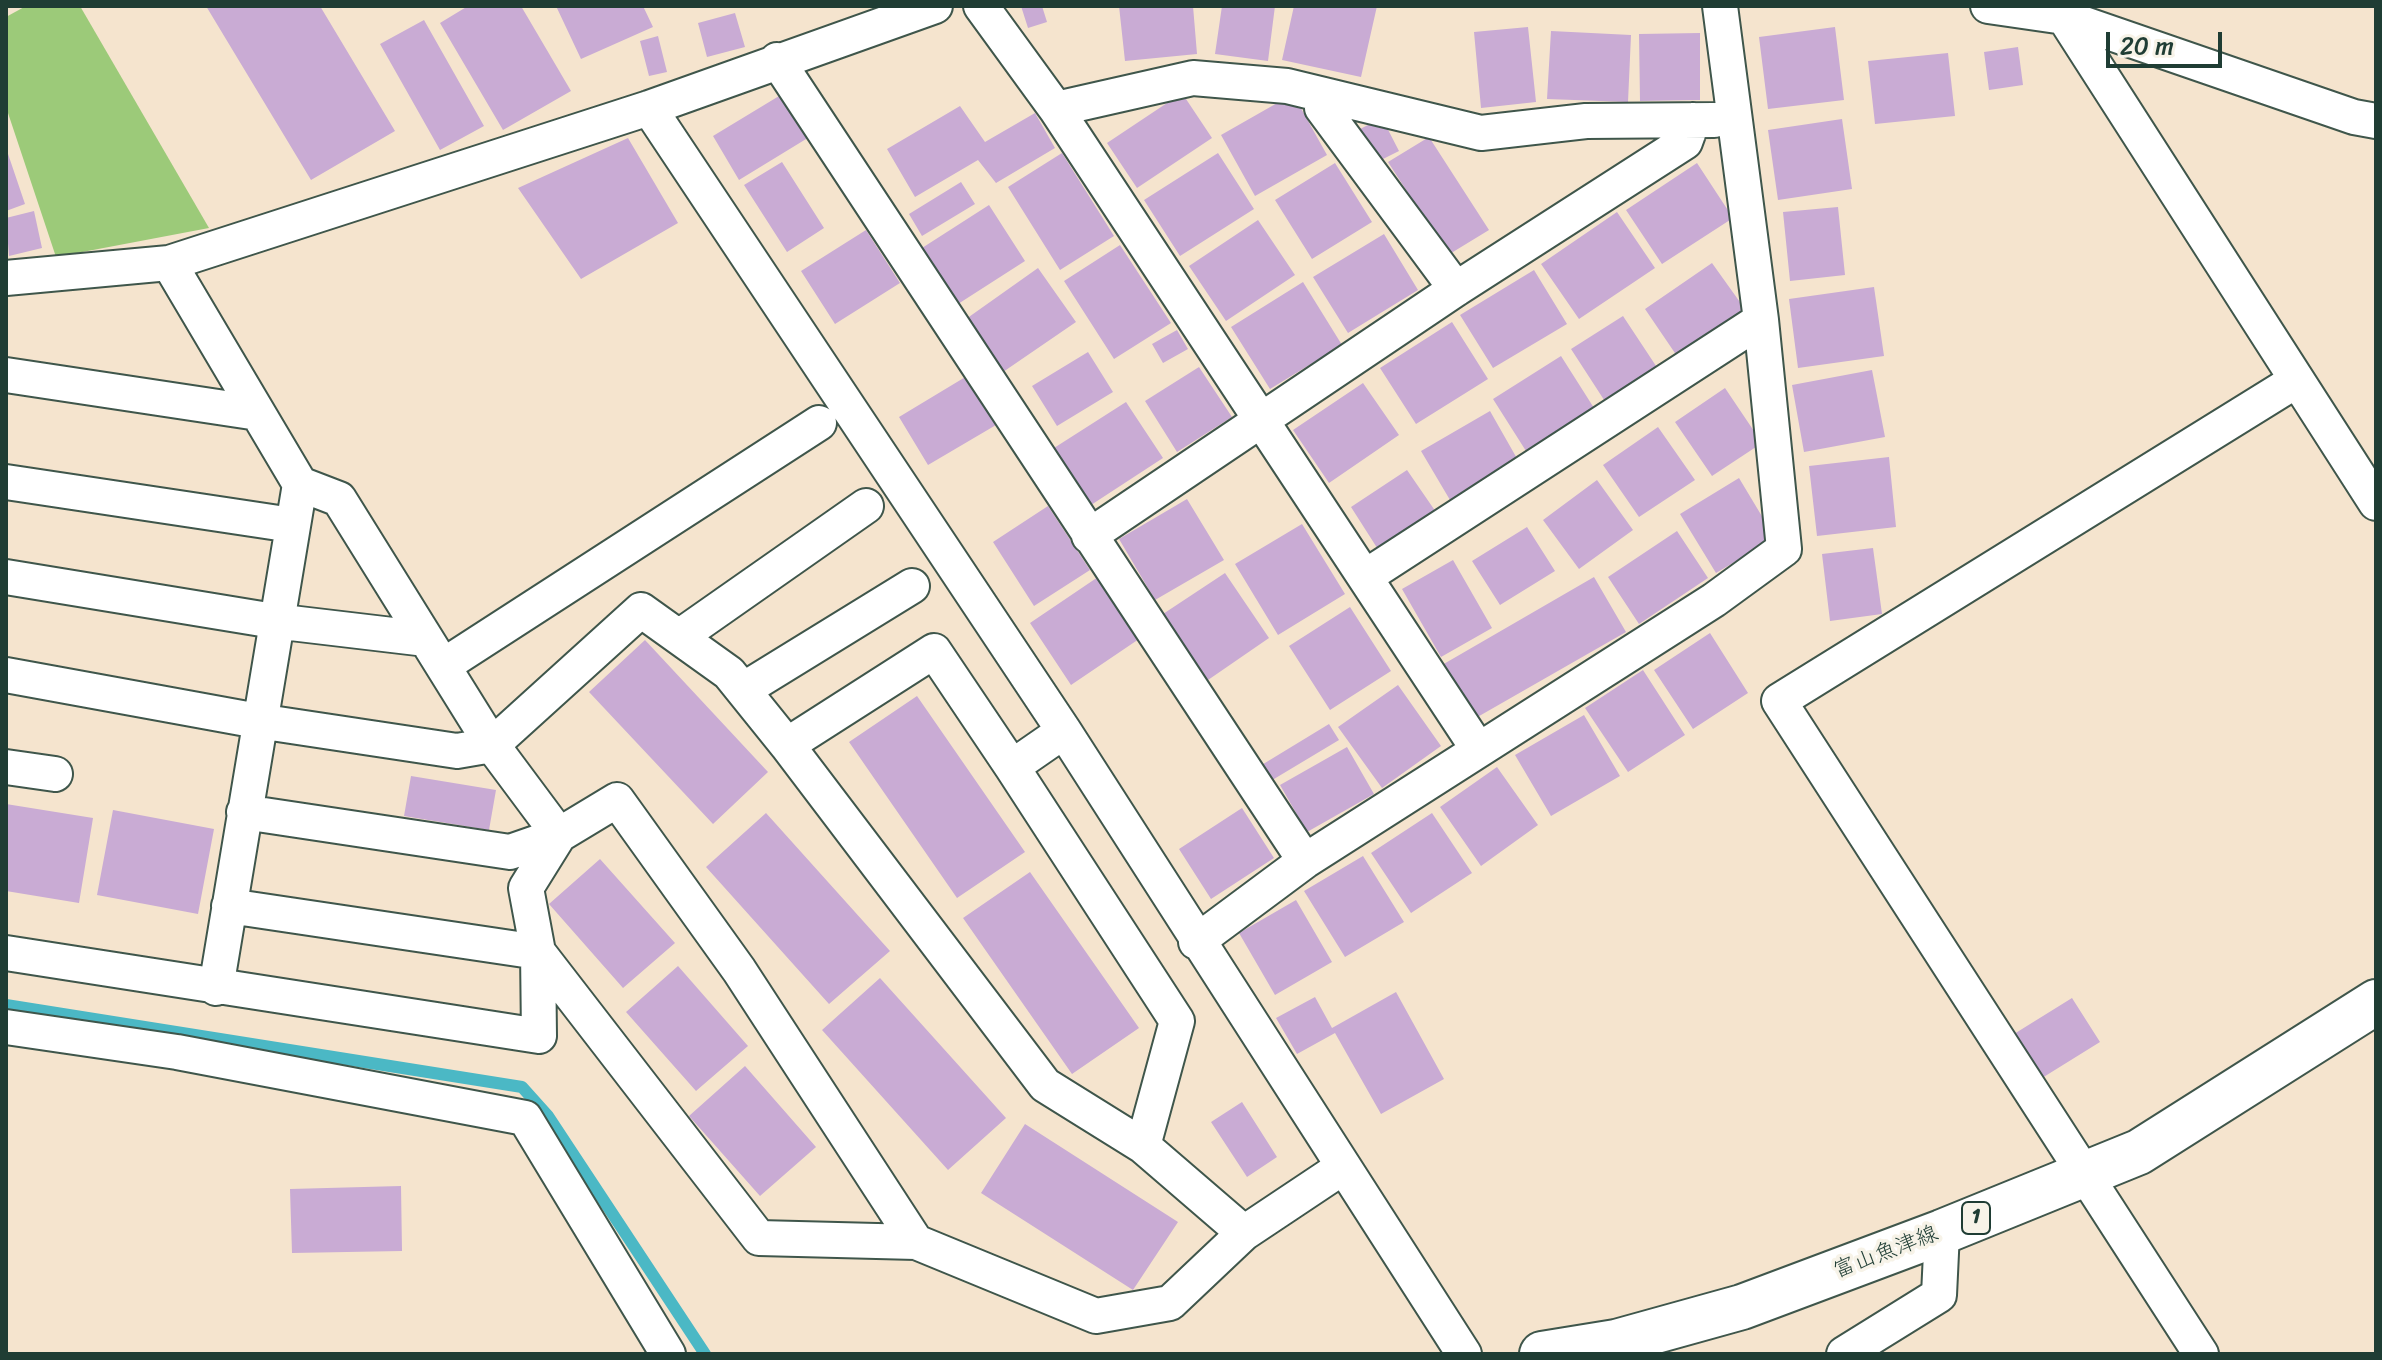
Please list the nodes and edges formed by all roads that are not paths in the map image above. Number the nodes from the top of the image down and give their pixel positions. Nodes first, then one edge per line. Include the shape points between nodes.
1 (981, 6) edge
2 (1720, 6) edge
3 (1988, 6) edge
4 (923, 8) edge
5 (2060, 12) edge
6 (777, 60) junction
7 (1323, 95) junction
8 (649, 108) junction
9 (1056, 109) junction
10 (1693, 120) junction
11 (1735, 120) junction
12 (2376, 121) edge
13 (169, 263) junction
14 (6, 278) edge
15 (1456, 289) junction
16 (1761, 320) junction
17 (6, 375) edge
18 (2297, 380) junction
19 (258, 413) junction
20 (1261, 420) junction
21 (819, 423) dead end
22 (6, 482) edge
23 (300, 484) junction
24 (2376, 503) edge
25 (866, 506) dead end
26 (292, 525) junction
27 (1089, 536) junction
28 (6, 577) edge
29 (1365, 577) junction
30 (912, 586) dead end
31 (274, 621) junction
32 (679, 637) junction
33 (434, 652) junction
34 (6, 675) edge
35 (743, 690) junction
36 (258, 721) junction
37 (1064, 731) junction
38 (492, 745) junction
39 (787, 745) junction
40 (1478, 749) junction
41 (6, 767) edge
42 (1012, 767) junction
43 (55, 774) dead end
44 (244, 812) junction
45 (559, 835) junction
46 (1305, 861) junction
47 (229, 906) junction
48 (1196, 942) junction
49 (538, 952) junction
50 (6, 953) edge
51 (216, 988) junction
52 (2376, 1002) edge
53 (6, 1027) edge
54 (1143, 1146) junction
55 (1343, 1167) junction
56 (2083, 1173) junction
57 (1942, 1232) junction
58 (1244, 1233) junction
59 (916, 1242) junction
60 (668, 1354) edge
61 (1464, 1354) edge
62 (1542, 1354) edge
63 (1844, 1354) edge
64 (2201, 1354) edge

1 - 9 street
2 - 11 street
3 - 5 street
4 - 6 street
5 - 12 street
5 - 18 street
6 - 8 street
6 - 27 street
7 - 9 street via 1287,86 1193,78
7 - 10 street via 1481,133 1586,121
7 - 15 street via 1322,108
8 - 13 street
8 - 37 street
9 - 20 street
10 - 11 street
10 - 15 street via 1685,142
11 - 16 street
13 - 14 street
13 - 19 street
15 - 20 street
16 - 29 street
16 - 40 street via 1784,549 1714,600
17 - 19 street
18 - 24 street
18 - 56 street via 1779,701
19 - 23 street
20 - 27 street
20 - 29 street
21 - 33 street
22 - 26 street
23 - 26 street
23 - 33 street via 339,499
25 - 32 street
26 - 31 street
27 - 46 street
28 - 31 street
29 - 40 street
30 - 35 street
31 - 33 street
31 - 36 street
32 - 35 street via 729,673
32 - 38 street via 641,610
33 - 38 street
34 - 36 street
35 - 39 street
36 - 38 street via 457,751
36 - 44 street
37 - 42 street
37 - 48 street
38 - 45 street
39 - 42 street via 934,651
39 - 54 street via 1045,1085
40 - 46 street
41 - 43 street
42 - 54 street via 1177,1021
44 - 45 street via 510,852
44 - 47 street
45 - 49 street via 526,888
45 - 59 street via 617,800 739,970
46 - 48 street
47 - 49 street
47 - 51 street
48 - 55 street
49 - 51 street via 539,1036
49 - 59 street via 759,1238
50 - 51 street
52 - 56 main road, 富山魚津線 / 1 via 2139,1152
53 - 60 street via 177,1052 525,1118
54 - 58 street
55 - 58 street
55 - 61 street
56 - 57 main road, 富山魚津線 / 1
56 - 64 street
57 - 62 main road, 富山魚津線 / 1 via 1742,1307 1616,1342
57 - 63 street via 1939,1295
58 - 59 street via 1170,1303 1096,1316

